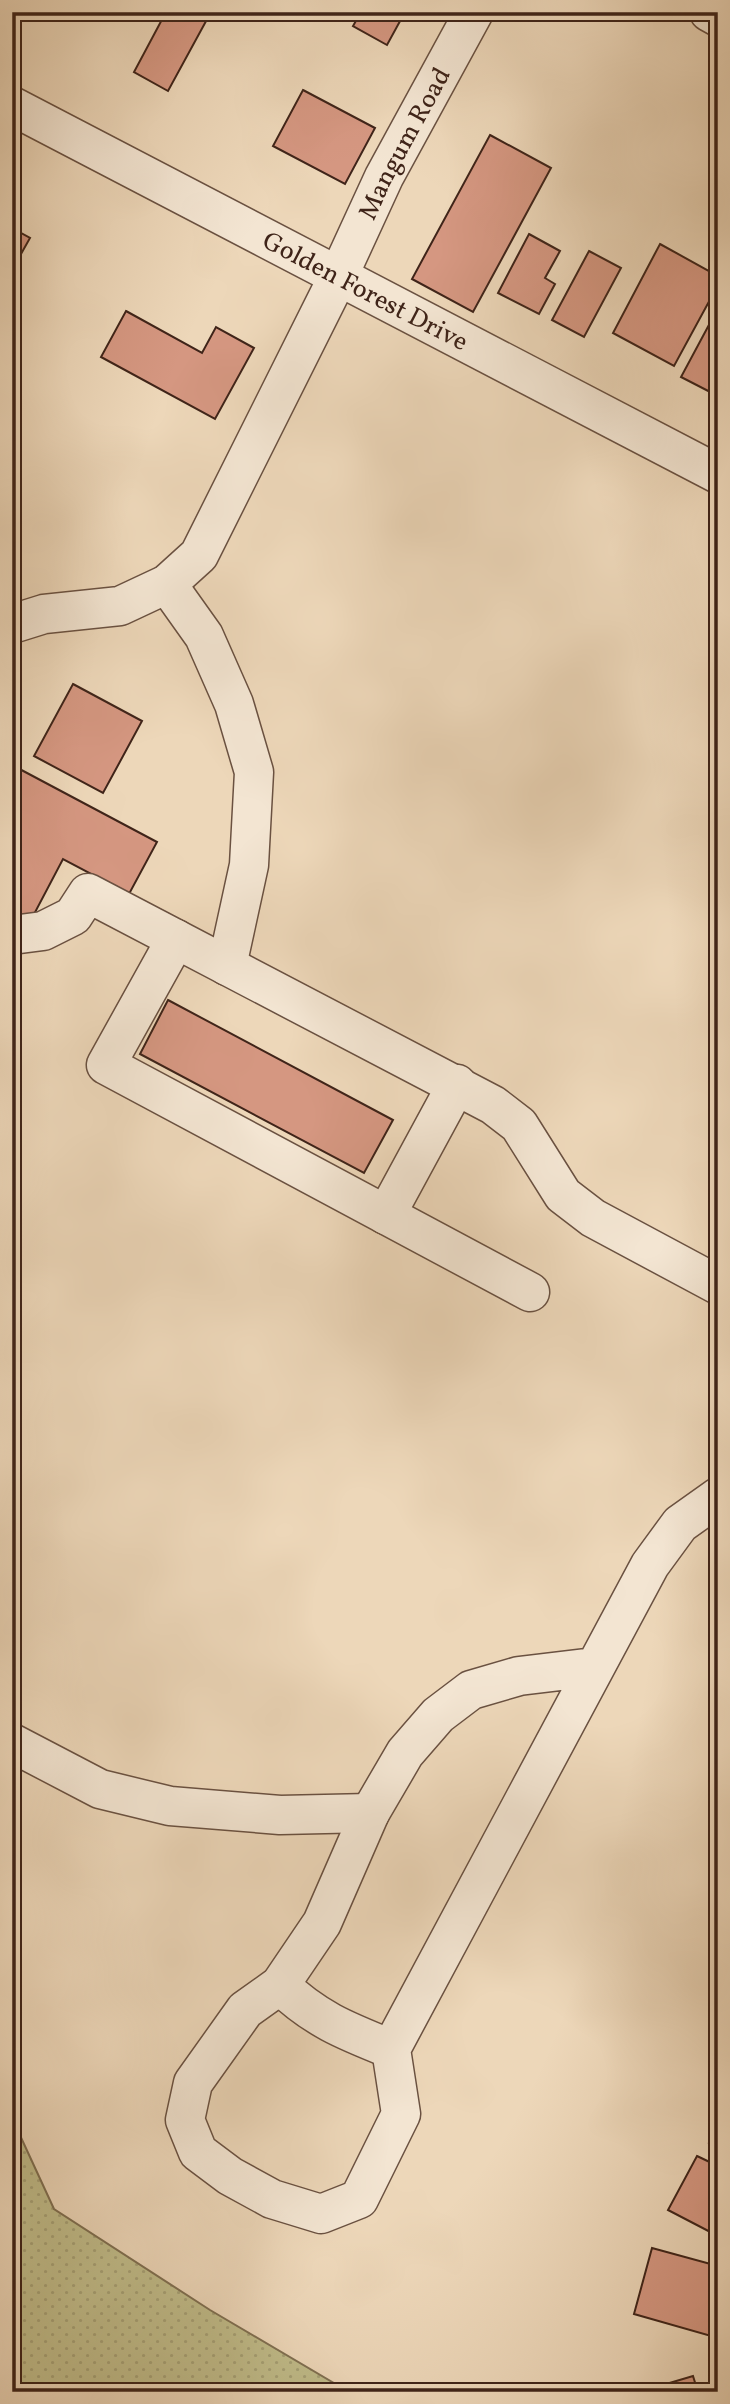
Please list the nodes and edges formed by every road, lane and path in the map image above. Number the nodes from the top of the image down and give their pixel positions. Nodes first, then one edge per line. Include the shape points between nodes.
1 (474, 12) edge
2 (709, 12) edge
3 (718, 17) edge
4 (12, 106) edge
5 (338, 277) junction
6 (718, 474) edge
7 (167, 584) junction
8 (12, 624) edge
9 (12, 935) edge
10 (176, 939) junction
11 (227, 966) junction
12 (457, 1084) junction
13 (386, 1215) junction
14 (718, 1285) edge
15 (530, 1292) dead end
16 (718, 1497) edge
17 (594, 1667) junction
18 (12, 1743) edge
19 (370, 1813) junction
20 (280, 1985) junction
21 (391, 2049) junction

1 - 5 street, Mangum Road via 384,177
2 - 3 street
4 - 5 street, Golden Forest Drive
5 - 6 street, Golden Forest Drive
5 - 7 street, Mangum Road via 199,555
7 - 8 street, Mangum Road via 120,606 44,614
7 - 11 street via 204,636 234,704 254,772 248,865
9 - 10 street via 43,931 73,916 88,893
10 - 11 street
10 - 13 street via 106,1065
11 - 12 street
12 - 13 street
12 - 14 street via 519,1125 563,1195 593,1218
13 - 15 street
16 - 17 street via 680,1524 650,1564
17 - 19 street via 519,1676 471,1690 438,1715 405,1753
17 - 21 street
18 - 19 street via 100,1789 170,1806 280,1815
19 - 20 street via 322,1923
20 - 21 street via 300,2005 334,2026
20 - 21 street via 245,2010 193,2083 185,2120 198,2152 230,2176 272,2199 321,2214 359,2199 401,2114

